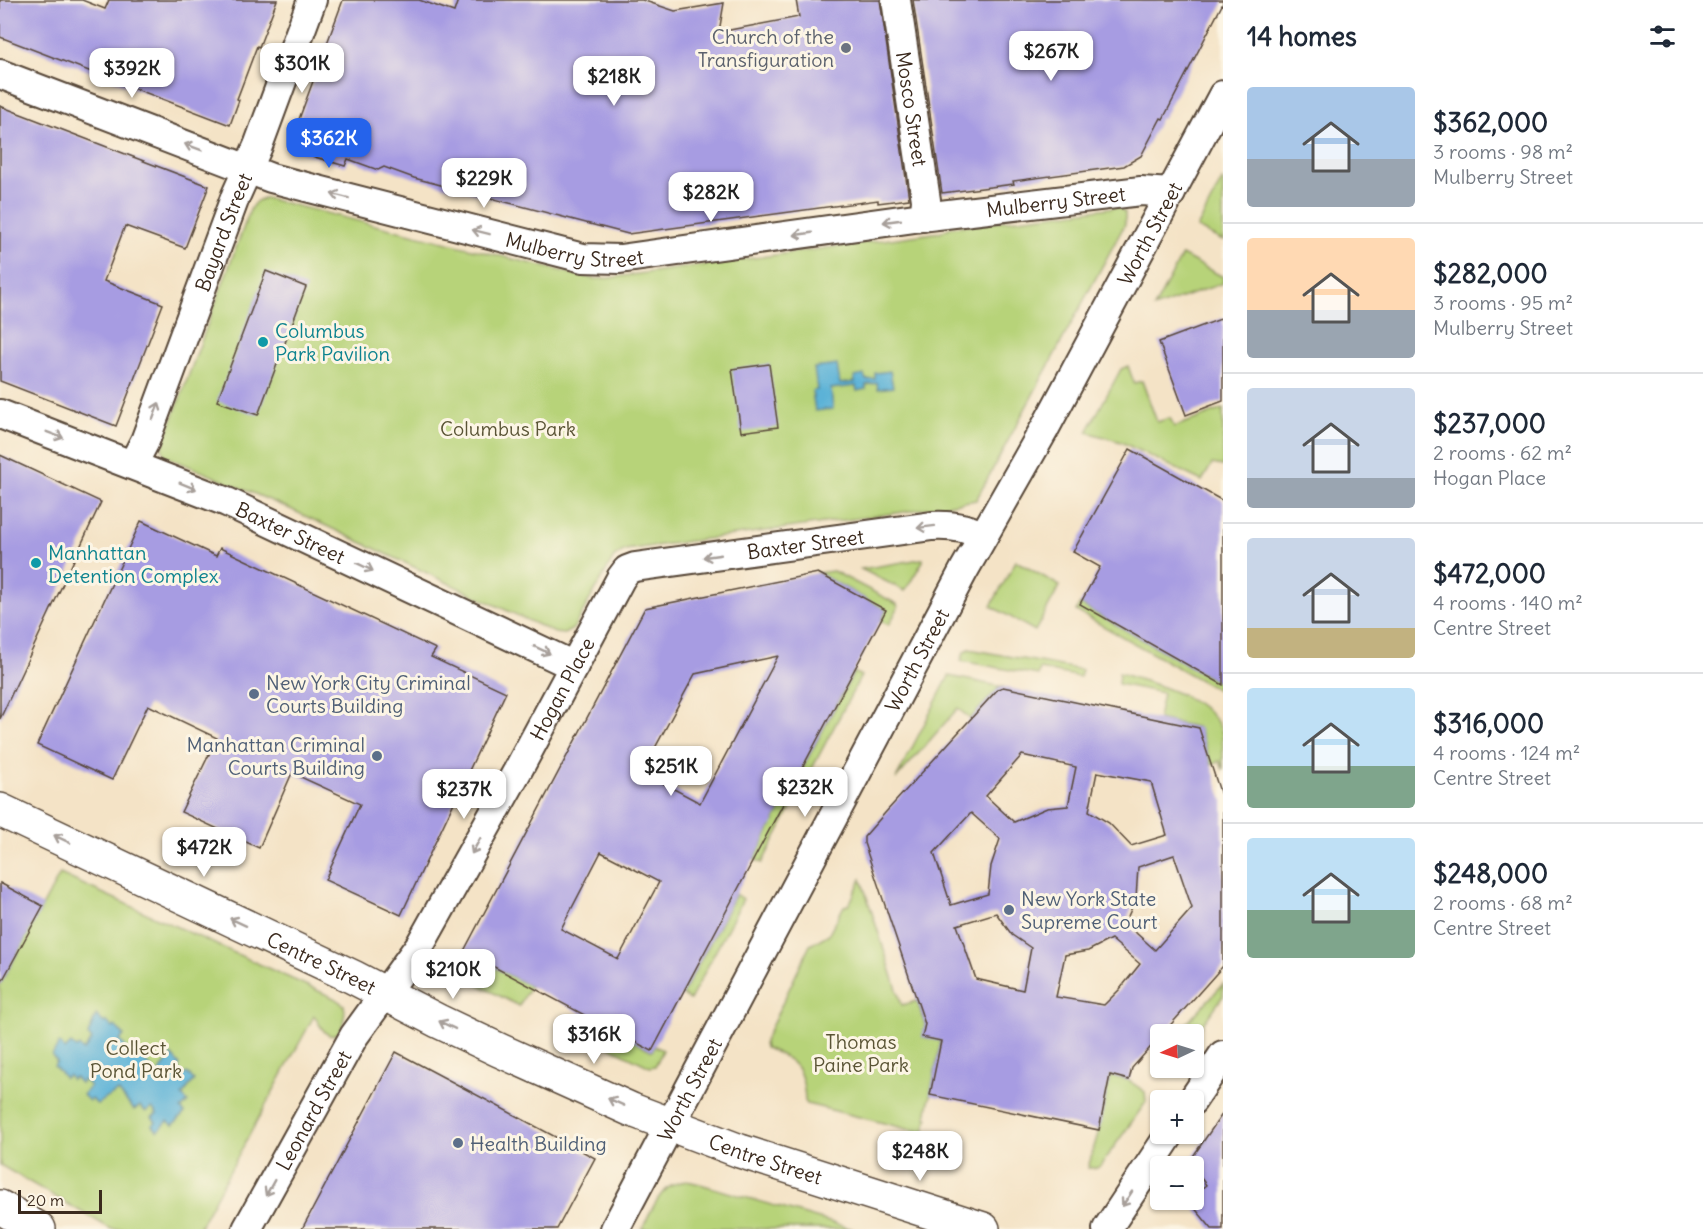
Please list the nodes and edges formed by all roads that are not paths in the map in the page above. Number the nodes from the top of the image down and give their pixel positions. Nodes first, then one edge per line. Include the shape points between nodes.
1 (312, 0) edge
2 (896, 0) edge
3 (0, 74) edge
4 (1223, 95) edge
5 (247, 169) junction
6 (1171, 193) junction
7 (922, 217) junction
8 (0, 414) edge
9 (133, 464) junction
10 (983, 536) junction
11 (627, 570) joint
12 (574, 666) junction
13 (0, 810) edge
14 (385, 993) junction
15 (1223, 1055) edge
16 (1199, 1090) edge
17 (670, 1124) junction
18 (1163, 1144) edge
19 (0, 1207) edge
20 (39, 1229) edge
21 (247, 1229) edge
22 (615, 1229) edge
23 (983, 1229) edge
24 (1107, 1229) edge

1 - 5 street, Bayard Street
2 - 7 street, Mosco Street via 926,200
5 -> 3 street, Mulberry Street
4 - 6 street, Worth Street
7 -> 5 street, Mulberry Street via 620,259 583,258
9 -> 5 street, Bayard Street
6 - 7 street, Mulberry Street via 1141,191
6 - 10 street, Worth Street
8 -> 9 street, Baxter Street
9 -> 12 street, Baxter Street via 272,522
10 -> 11 street, Baxter Street via 942,525
10 - 17 street, Worth Street
11 - 12 street, Hogan Place
12 -> 14 street, Hogan Place via 420,945
14 -> 13 main road, Centre Street
17 -> 14 main road, Centre Street via 500,1050
14 -> 21 street, Leonard Street via 354,1036
15 - 16 street
17 - 22 street, Worth Street
17 - 23 main road, Centre Street via 741,1151
18 -> 24 street
19 - 20 main road

